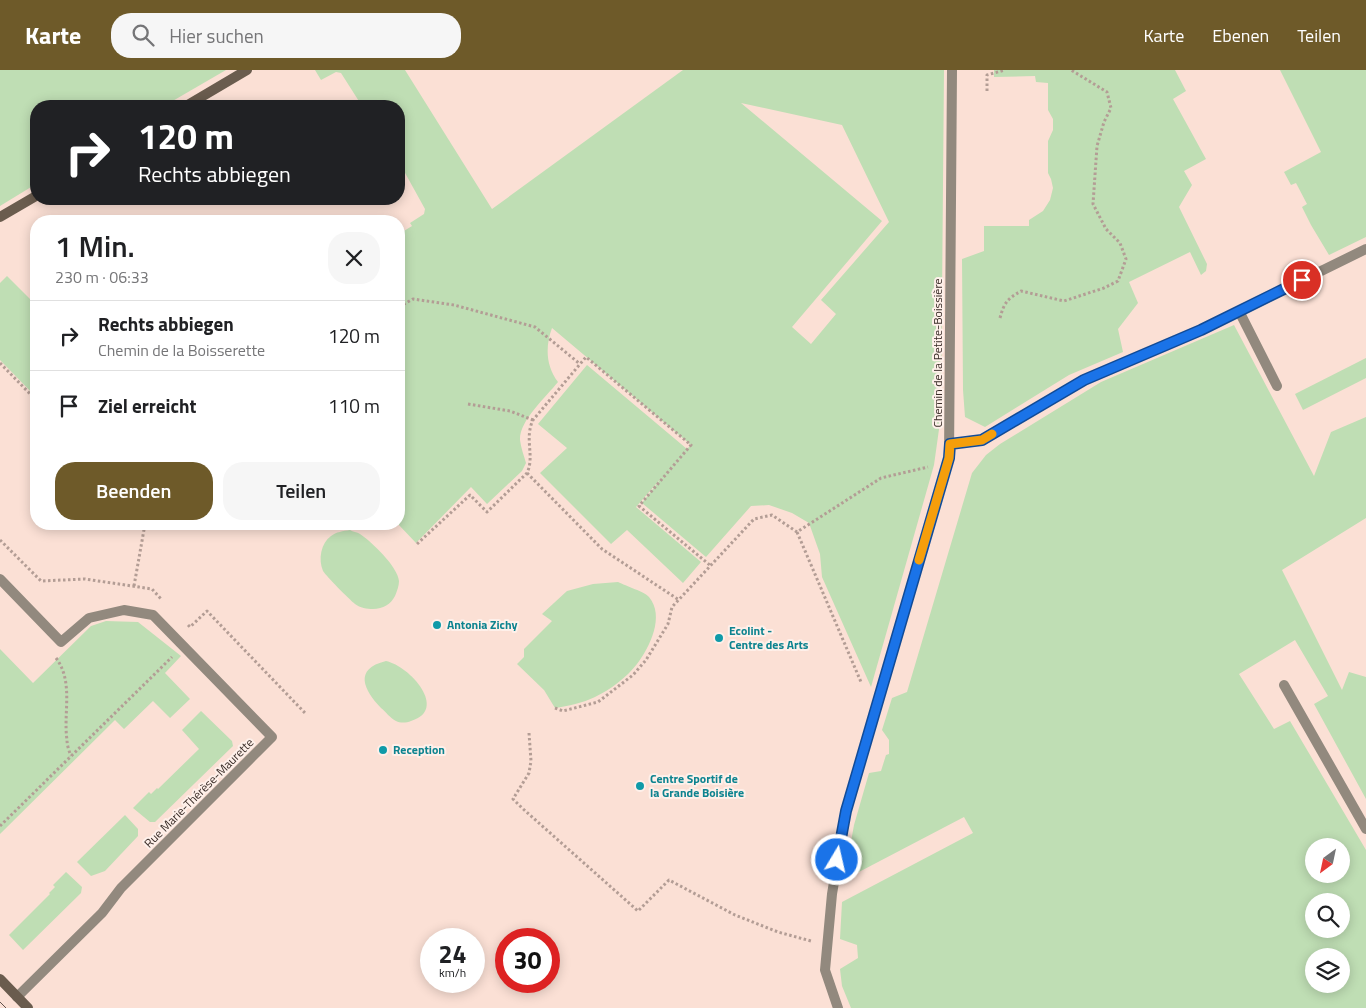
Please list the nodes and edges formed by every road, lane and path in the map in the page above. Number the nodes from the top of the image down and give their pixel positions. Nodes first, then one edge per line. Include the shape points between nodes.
1 (247, 70) edge
2 (952, 70) edge
3 (1005, 70) edge
4 (1071, 70) edge
5 (987, 91) dead end
6 (196, 100) edge
7 (30, 200) edge
8 (0, 217) edge
9 (1366, 249) edge
10 (405, 303) edge
11 (1239, 311) junction
12 (1000, 318) dead end
13 (0, 363) edge
14 (580, 364) junction
15 (1277, 386) dead end
16 (30, 394) edge
17 (468, 404) dead end
18 (533, 420) junction
19 (950, 444) junction
20 (949, 458) junction
21 (527, 473) junction
22 (144, 530) edge
23 (797, 532) junction
24 (417, 544) dead end
25 (711, 566) junction
26 (0, 579) edge
27 (134, 586) dead end
28 (679, 600) junction
29 (61, 642) junction
30 (184, 646) junction
31 (861, 682) dead end
32 (1284, 685) dead end
33 (555, 708) dead end
34 (529, 733) dead end
35 (71, 756) junction
36 (0, 826) edge
37 (1366, 829) edge
38 (827, 945) junction
39 (0, 979) edge
40 (17, 996) junction
41 (28, 1008) edge
42 (838, 1008) edge

1 - 6 street
2 - 19 street, Chemin de la Petite-Boissière
3 - 5 path via 987,75
4 - 12 path via 1107,92 1112,108 1097,146 1093,204 1106,229 1120,243 1126,259 1118,281 1104,288 1064,301 1021,291 1009,298
7 - 8 street
9 - 11 street
10 - 14 path via 412,299 454,306 535,327
11 - 15 street
11 - 19 street via 1084,380 982,440
13 - 16 path
14 - 18 path
14 - 25 path via 586,357 691,445 639,506
17 - 18 path via 510,411
18 - 21 path via 529,429 531,464
19 - 20 street, Chemin de la Petite-Boissière
20 - 23 path via 881,478
20 - 38 street, Chemin de la Petite-Boissière via 846,811
21 - 24 path via 486,512 470,495
21 - 28 path via 602,550
22 - 27 path
23 - 25 path via 772,515 754,519
23 - 31 path
25 - 28 path
26 - 29 street
28 - 33 path via 672,607 668,624 655,646 633,675 598,702 563,711
29 - 30 street, Rue Marie-Thérèse-Maurette via 89,618 124,610 153,614
29 - 35 path via 53,653 67,682 66,741
30 - 35 path
30 - 40 street, Rue Marie-Thérèse-Maurette via 272,737
32 - 37 street
34 - 38 path via 529,773 513,799 638,912 669,880 735,915 778,932
35 - 36 path
38 - 42 street, Chemin de la Petite-Boissière via 825,970
39 - 40 street
40 - 41 street

